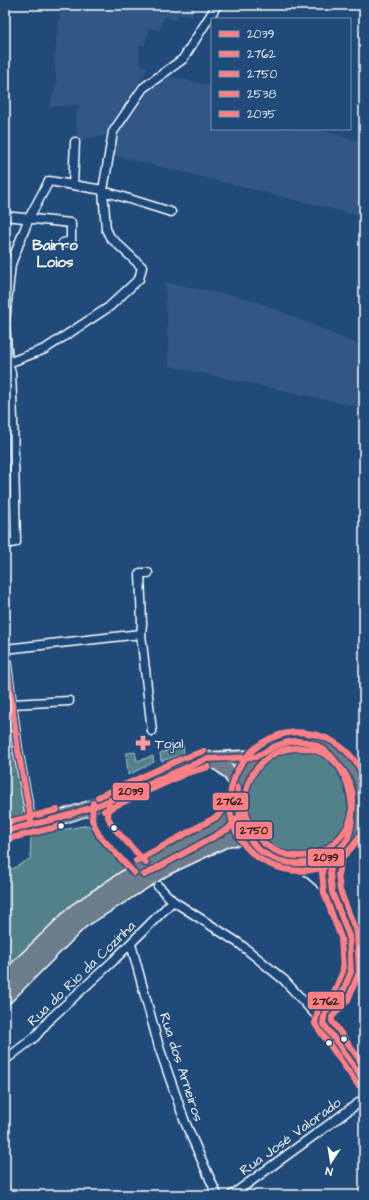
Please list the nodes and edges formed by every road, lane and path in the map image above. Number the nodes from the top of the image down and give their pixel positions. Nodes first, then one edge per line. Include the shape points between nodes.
1 (217, 5) edge
2 (75, 142) dead end
3 (73, 185) junction
4 (104, 191) junction
5 (171, 212) dead end
6 (5, 216) edge
7 (29, 218) junction
8 (63, 243) dead end
9 (5, 323) edge
10 (6, 363) edge
11 (5, 544) edge
12 (148, 573) dead end
13 (141, 634) junction
14 (5, 650) edge
15 (6, 676) edge
16 (69, 701) dead end
17 (12, 704) junction
18 (152, 731) dead end
19 (256, 757) junction
20 (206, 759) junction
21 (346, 762) junction
22 (364, 771) edge
23 (238, 787) junction
24 (101, 804) junction
25 (237, 807) junction
26 (362, 807) edge
27 (32, 825) junction
28 (5, 831) edge
29 (248, 838) junction
30 (336, 851) junction
31 (301, 865) junction
32 (140, 868) junction
33 (158, 886) dead end
34 (332, 892) junction
35 (173, 901) junction
36 (131, 944) junction
37 (5, 980) edge
38 (5, 997) edge
39 (323, 1017) junction
40 (5, 1060) edge
41 (364, 1080) edge
42 (364, 1099) edge
43 (216, 1195) edge
44 (232, 1195) edge

1 - 4 street via 183,59 143,88 113,132
2 - 3 street
3 - 4 street
3 - 7 street via 49,182
4 - 5 street
4 - 10 street via 106,229 110,237 142,267 138,279 109,307 46,349
6 - 7 street
7 - 8 street via 71,223 71,242
7 - 9 street via 11,264
9 - 10 street
10 - 11 street via 10,373 14,419 16,542
12 - 13 street via 140,573
13 - 14 street
13 - 18 street
14 - 15 street
15 - 17 street
16 - 17 street
17 - 27 street
19 - 20 main road
19 - 21 highway via 275,745 294,740 314,742 331,749
19 - 23 highway
20 - 23 main road via 222,764 232,774
20 - 24 main road via 184,766
21 - 22 highway
21 - 26 highway via 357,781
23 - 25 highway
24 - 27 main road
24 - 32 street via 100,818 106,832
25 - 29 highway via 240,823
25 - 32 highway via 223,822
26 - 30 highway via 355,829 343,846
27 - 28 main road
29 - 31 highway via 264,853 283,862
29 - 38 highway via 229,838 165,868 81,921
30 - 31 highway via 325,858
30 - 34 street via 330,873
31 - 34 street
32 - 37 highway via 76,911
33 - 35 street
34 - 39 street via 349,936 351,972 341,996
35 - 36 street, Rua do Rio da Cozinha
35 - 39 street via 240,944 284,980 315,1014
36 - 40 street, Rua do Rio da Cozinha via 50,1019 35,1037
36 - 43 street, Rua dos Arneiros via 159,1047 185,1122
39 - 41 street via 326,1029
42 - 44 street, Rua José Valorado

